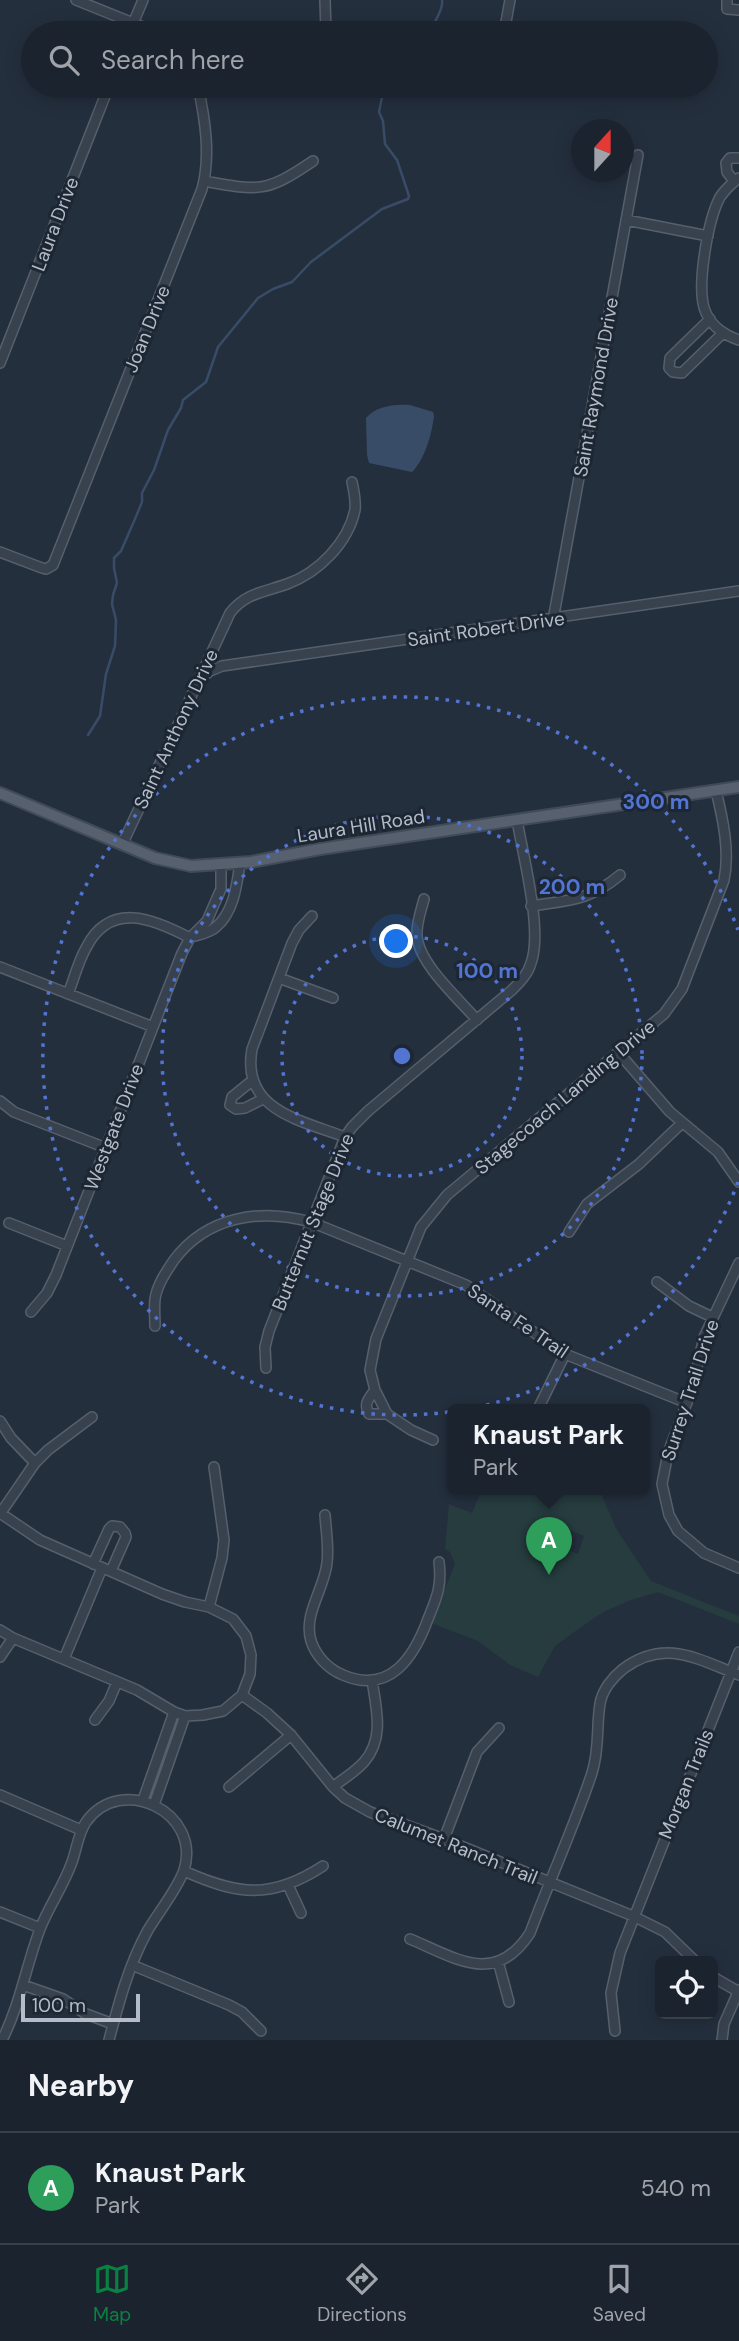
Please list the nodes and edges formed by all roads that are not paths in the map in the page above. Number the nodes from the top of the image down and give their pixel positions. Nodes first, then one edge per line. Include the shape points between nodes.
1 (76, 0) edge
2 (143, 0) edge
3 (325, 0) edge
4 (510, 0) edge
5 (727, 5) edge
6 (739, 10) edge
7 (128, 21) edge
8 (134, 21) edge
9 (326, 21) edge
10 (506, 21) edge
11 (104, 98) edge
12 (200, 98) edge
13 (638, 155) dead end
14 (739, 158) edge
15 (313, 161) dead end
16 (737, 179) edge
17 (205, 181) junction
18 (626, 220) junction
19 (709, 236) junction
20 (710, 319) junction
21 (723, 333) junction
22 (739, 340) edge
23 (0, 363) edge
24 (352, 482) dead end
25 (0, 552) edge
26 (739, 592) edge
27 (553, 620) junction
28 (218, 640) junction
29 (233, 665) junction
30 (200, 679) junction
31 (739, 787) edge
32 (716, 791) junction
33 (0, 793) edge
34 (517, 820) junction
35 (122, 845) junction
36 (240, 863) junction
37 (221, 865) junction
38 (620, 875) dead end
39 (424, 899) dead end
40 (531, 906) junction
41 (313, 916) dead end
42 (190, 938) junction
43 (0, 968) edge
44 (279, 978) junction
45 (68, 994) junction
46 (333, 998) dead end
47 (477, 1020) junction
48 (153, 1027) junction
49 (619, 1053) junction
50 (253, 1080) junction
51 (263, 1099) junction
52 (0, 1101) edge
53 (682, 1123) junction
54 (345, 1138) junction
55 (106, 1148) junction
56 (739, 1182) edge
57 (311, 1222) junction
58 (9, 1223) dead end
59 (569, 1232) dead end
60 (67, 1246) junction
61 (408, 1261) junction
62 (739, 1263) edge
63 (657, 1282) dead end
64 (31, 1312) dead end
65 (712, 1317) junction
66 (155, 1326) dead end
67 (565, 1354) junction
68 (266, 1368) dead end
69 (375, 1390) junction
70 (687, 1403) junction
71 (540, 1404) edge
72 (387, 1414) junction
73 (92, 1417) dead end
74 (0, 1421) edge
75 (433, 1440) dead end
76 (35, 1463) junction
77 (214, 1467) dead end
78 (0, 1513) edge
79 (325, 1515) dead end
80 (439, 1562) dead end
81 (102, 1568) junction
82 (739, 1568) edge
83 (209, 1607) junction
84 (0, 1630) edge
85 (13, 1638) junction
86 (739, 1652) edge
87 (0, 1657) edge
88 (64, 1659) junction
89 (735, 1673) edge
90 (372, 1681) junction
91 (117, 1682) junction
92 (242, 1695) junction
93 (174, 1712) junction
94 (185, 1716) junction
95 (95, 1720) dead end
96 (499, 1728) dead end
97 (291, 1735) junction
98 (229, 1787) dead end
99 (333, 1787) junction
100 (0, 1795) edge
101 (143, 1800) junction
102 (154, 1805) junction
103 (81, 1830) junction
104 (444, 1839) junction
105 (323, 1866) dead end
106 (184, 1871) junction
107 (549, 1882) junction
108 (288, 1885) junction
109 (0, 1912) edge
110 (301, 1913) dead end
111 (633, 1916) junction
112 (40, 1928) junction
113 (410, 1939) dead end
114 (690, 1956) edge
115 (498, 1961) junction
116 (132, 1965) junction
117 (718, 1980) edge
118 (23, 1985) junction
119 (739, 1991) edge
120 (509, 2002) dead end
121 (113, 2024) junction
122 (4, 2026) edge
123 (261, 2031) dead end
124 (615, 2031) dead end
125 (2, 2040) edge
126 (109, 2040) edge
127 (722, 2040) edge

1 - 7 street
2 - 8 street
3 - 9 street
4 - 10 street
5 - 6 street
11 - 23 street, Laura Drive
12 - 17 street, Joan Drive
13 - 18 street, Saint Raymond Drive
14 - 16 street via 726,163 727,172
15 - 17 street via 264,187
16 - 19 street via 720,197
17 - 25 street, Joan Drive via 53,565 46,569
18 - 19 street
18 - 27 street, Saint Raymond Drive
19 - 20 street via 701,281
20 - 21 street
20 - 21 street via 670,358 669,368 682,373
21 - 22 street
24 - 28 street, Saint Anthony Drive via 354,511 330,556 302,577 245,598 230,613
26 - 27 street, Saint Robert Drive
27 - 29 street, Saint Robert Drive
28 - 29 street via 219,657
28 - 30 street, Saint Anthony Drive
29 - 30 street, Saint Robert Drive
30 - 35 street, Saint Anthony Drive
31 - 32 main road, Laura Hill Road
32 - 34 main road, Laura Hill Road
32 - 49 street, Stagecoach Landing Drive via 726,858 721,892 682,989 664,1014
33 - 35 main road, Laura Hill Road
34 - 36 main road, Laura Hill Road
34 - 40 street, Butternut Stage Drive
35 - 37 main road, Laura Hill Road via 176,863
36 - 37 main road, Laura Hill Road
36 - 42 street via 226,916 215,929
37 - 42 street, Westgate Drive via 213,908
38 - 40 street via 583,899
39 - 47 street via 417,926 422,952
40 - 47 street, Butternut Stage Drive via 536,935 531,966 512,990
41 - 44 street via 296,936
42 - 45 street via 143,917 109,924 85,949
42 - 48 street, Westgate Drive
43 - 45 street
44 - 46 street
44 - 50 street via 252,1049
45 - 48 street
47 - 54 street, Butternut Stage Drive via 368,1111
48 - 55 street, Westgate Drive
49 - 53 street
49 - 61 street, Stagecoach Landing Drive via 447,1195 421,1227
50 - 51 street
50 - 51 street via 232,1097 230,1105 246,1108
51 - 54 street via 287,1115
52 - 55 street via 15,1112
53 - 56 street via 718,1152
53 - 59 street via 587,1204
54 - 57 street, Butternut Stage Drive
55 - 60 street, Westgate Drive
57 - 61 street, Santa Fe Trail
57 - 66 street, Santa Fe Trail via 252,1215 203,1233 180,1252 159,1284
57 - 68 street, Butternut Stage Drive via 269,1331
58 - 60 street
60 - 64 street, Westgate Drive via 51,1286
61 - 67 street, Santa Fe Trail via 466,1285
61 - 69 street, Stagecoach Landing Drive via 372,1353
62 - 65 street, Surrey Trail Drive
63 - 65 street
65 - 70 street, Surrey Trail Drive
67 - 70 street, Santa Fe Trail
67 - 71 street
69 - 72 street, Stagecoach Landing Drive
69 - 72 street, Stagecoach Landing Drive via 366,1409 369,1414
70 - 82 street, Surrey Trail Drive via 664,1470 664,1501 678,1531 690,1543
72 - 75 street, Stagecoach Landing Drive
73 - 76 street
74 - 76 street
76 - 78 street
77 - 83 street via 224,1540
78 - 81 street via 40,1540
79 - 90 street via 327,1564 310,1616 310,1637 328,1667 351,1679
80 - 90 street via 441,1588 414,1652 396,1671
81 - 83 street via 162,1594
81 - 88 street
83 - 92 street via 233,1619 246,1636 250,1674
84 - 85 street
85 - 87 street
85 - 88 street
86 - 89 street, Morgan Trails
88 - 91 street
89 - 107 street via 681,1653 663,1653 634,1661 613,1679 600,1703 597,1758
89 - 111 street, Morgan Trails
90 - 99 street via 378,1721 375,1742 363,1763
91 - 93 street
91 - 95 street
92 - 94 street via 223,1711
92 - 97 street, Calumet Ranch Trail
93 - 94 street
93 - 101 street
94 - 102 street
96 - 104 street via 477,1752
97 - 98 street
97 - 99 street, Calumet Ranch Trail
99 - 104 street, Calumet Ranch Trail via 370,1812
100 - 103 street
101 - 102 street
101 - 103 street via 108,1804
102 - 106 street via 175,1819 185,1838
103 - 112 street via 72,1863
104 - 107 street, Calumet Ranch Trail
105 - 108 street
106 - 108 street via 239,1890
106 - 116 street
107 - 111 street, Calumet Ranch Trail
107 - 115 street via 530,1933 519,1949
108 - 110 street
109 - 112 street
111 - 114 street, Calumet Ranch Trail via 665,1932
111 - 124 street, Morgan Trails via 611,1993
112 - 118 street
113 - 115 street via 474,1965
115 - 120 street
116 - 121 street
116 - 123 street via 229,2005
117 - 119 street
118 - 121 street via 63,1998 86,2014
118 - 122 street
119 - 127 street
121 - 126 street
122 - 125 street

